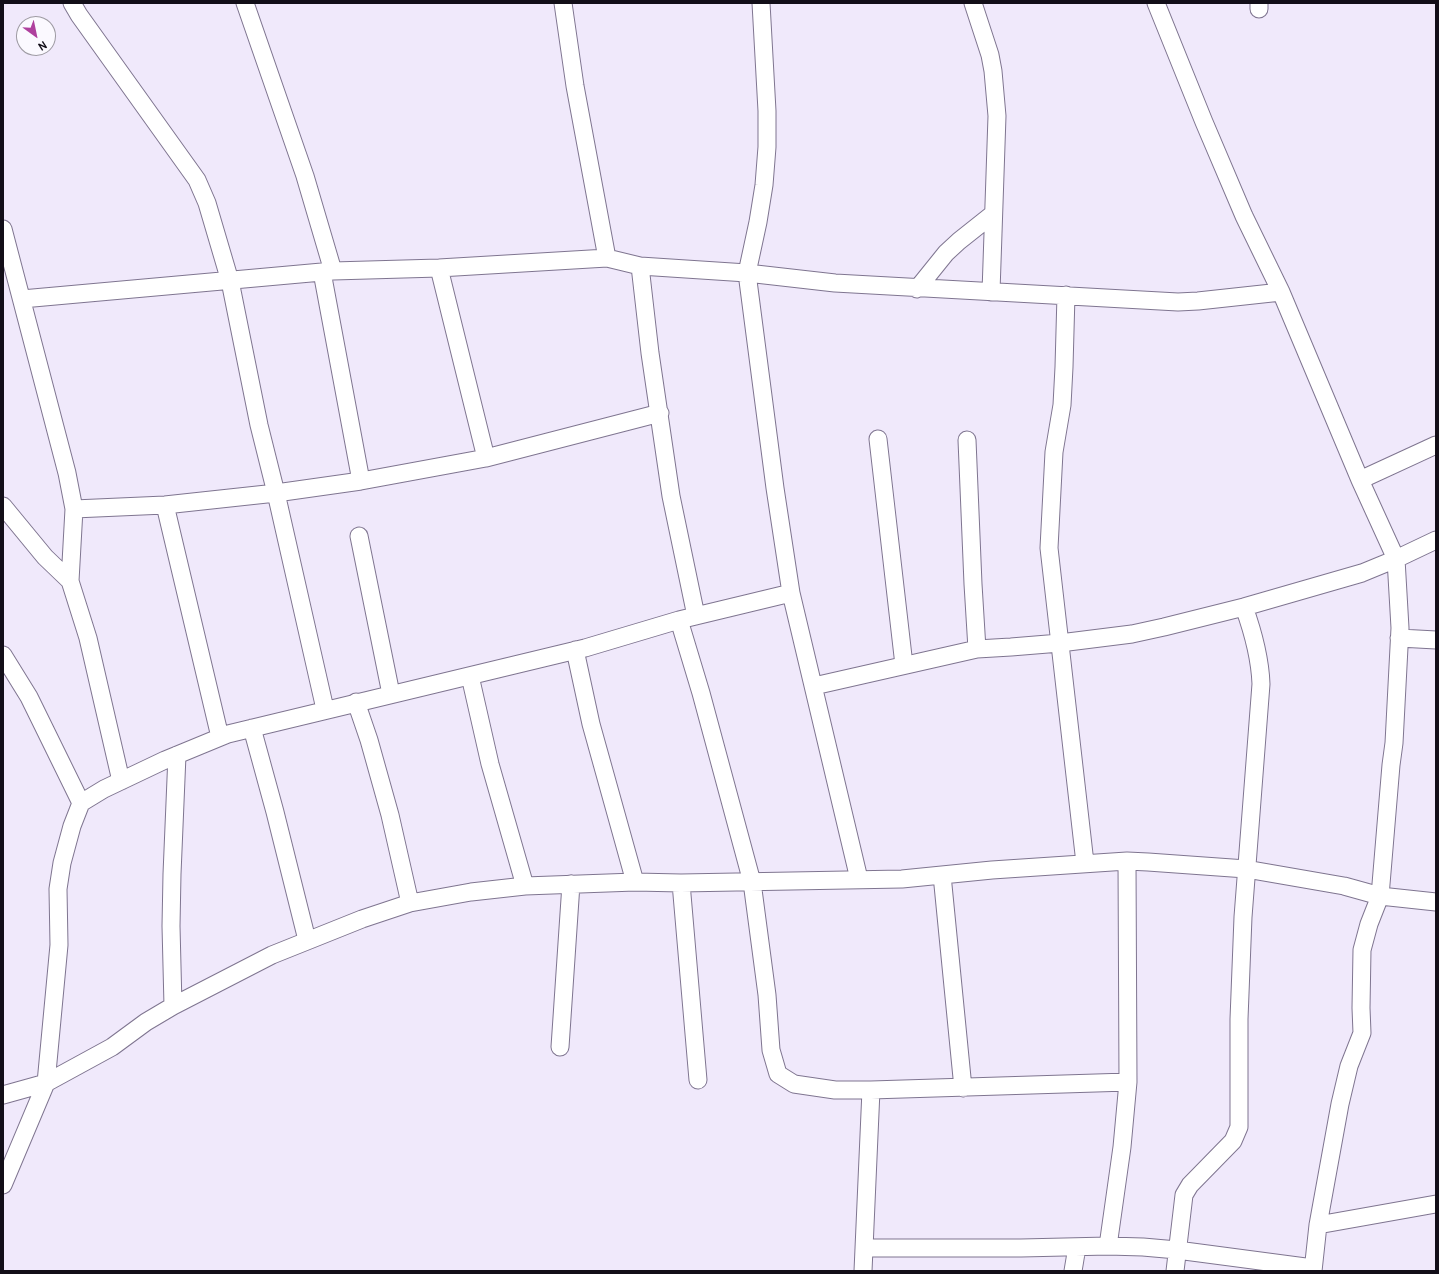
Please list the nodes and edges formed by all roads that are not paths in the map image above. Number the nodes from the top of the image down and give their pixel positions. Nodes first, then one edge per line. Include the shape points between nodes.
1 (72, 3) edge
2 (245, 3) edge
3 (563, 3) edge
4 (761, 3) edge
5 (973, 3) edge
6 (1156, 3) edge
7 (993, 214) junction
8 (3, 230) edge
9 (607, 258) junction
10 (640, 266) junction
11 (439, 268) junction
12 (327, 272) junction
13 (747, 274) junction
14 (230, 281) junction
15 (917, 288) junction
16 (990, 292) junction
17 (1281, 292) junction
18 (1066, 295) junction
19 (22, 299) junction
20 (660, 414) junction
21 (878, 439) dead end
22 (967, 440) dead end
23 (1436, 445) edge
24 (486, 458) junction
25 (1360, 480) junction
26 (360, 481) junction
27 (276, 493) junction
28 (165, 505) junction
29 (3, 506) edge
30 (74, 509) junction
31 (359, 536) dead end
32 (1436, 540) edge
33 (1396, 559) junction
34 (70, 581) junction
35 (791, 593) junction
36 (1244, 607) junction
37 (696, 616) junction
38 (680, 620) junction
39 (1399, 638) junction
40 (1436, 640) edge
41 (1060, 643) junction
42 (977, 649) junction
43 (575, 650) junction
44 (3, 655) edge
45 (904, 665) junction
46 (470, 676) junction
47 (814, 686) junction
48 (390, 694) junction
49 (356, 702) junction
50 (325, 709) junction
51 (252, 728) junction
52 (220, 737) junction
53 (177, 755) junction
54 (121, 781) junction
55 (80, 803) junction
56 (1127, 862) junction
57 (1085, 863) junction
58 (1246, 869) junction
59 (942, 875) junction
60 (859, 879) junction
61 (635, 882) junction
62 (752, 882) junction
63 (681, 883) junction
64 (571, 884) junction
65 (525, 886) junction
66 (1380, 896) junction
67 (1436, 902) edge
68 (410, 903) junction
69 (308, 940) junction
70 (173, 1006) junction
71 (560, 1047) dead end
72 (698, 1080) dead end
73 (1128, 1082) junction
74 (46, 1083) junction
75 (963, 1088) junction
76 (871, 1090) junction
77 (3, 1095) edge
78 (4, 1183) edge
79 (1436, 1204) edge
80 (1318, 1225) junction
81 (1108, 1246) junction
82 (1077, 1247) junction
83 (864, 1248) junction
84 (1177, 1250) junction
85 (1313, 1270) edge
86 (862, 1271) edge
87 (1073, 1271) edge
88 (1174, 1271) edge

1 - 14 street via 197,180 207,203
2 - 12 street via 305,176
3 - 9 street via 575,86
4 - 13 street via 767,147 759,215
5 - 7 street via 993,71 997,116
6 - 17 street via 1244,216
7 - 15 street via 946,253
7 - 16 street
8 - 19 street
9 - 10 street
9 - 11 street
10 - 13 street
10 - 20 street
11 - 12 street
11 - 24 street
12 - 14 street
12 - 26 street
13 - 15 street
13 - 35 street
14 - 19 street
14 - 27 street via 259,425
15 - 16 street
16 - 18 street
17 - 18 street via 1198,302
17 - 25 street
18 - 41 street via 1062,405 1054,452 1050,548
19 - 30 street
20 - 24 street
20 - 37 street via 671,496
21 - 45 street
22 - 42 street
23 - 25 street
24 - 26 street
25 - 33 street
26 - 27 street
27 - 28 street
27 - 50 street
28 - 30 street
28 - 52 street
29 - 34 street via 45,557
30 - 34 street
31 - 48 street
32 - 33 street
33 - 36 street via 1362,573
33 - 39 street
34 - 54 street via 88,638
35 - 37 street
35 - 47 street
36 - 41 street via 1164,628
36 - 58 street via 1254,638 1260,670
37 - 38 street
38 - 43 street
38 - 62 street
39 - 40 street
39 - 66 street via 1394,743
41 - 42 street
41 - 57 street
42 - 45 street
43 - 46 street
43 - 61 street via 591,724
44 - 55 street via 29,697
45 - 47 street
46 - 48 street
46 - 65 street via 490,764
47 - 60 street
48 - 49 street
49 - 50 street
49 - 68 street via 390,815
50 - 51 street
51 - 52 street
51 - 69 street
52 - 53 street
53 - 54 street
53 - 70 street via 171,926
54 - 55 street
55 - 74 street via 62,863 58,889 59,945
56 - 57 street
56 - 58 street
56 - 73 street
57 - 59 street
58 - 66 street via 1344,886
58 - 84 street via 1239,1019 1239,1127 1233,1140 1190,1185 1184,1195
59 - 60 street
59 - 75 street
60 - 62 street
61 - 63 street
61 - 64 street
62 - 63 street
62 - 76 street via 767,996 771,1050 778,1074 794,1084 835,1090
63 - 72 street
64 - 65 street
64 - 71 street
65 - 68 street
66 - 67 street
66 - 80 street via 1362,950 1362,1032 1349,1066
68 - 69 street
69 - 70 street via 272,955
70 - 74 street via 112,1047
73 - 75 street
73 - 81 street
74 - 77 street
74 - 78 street
75 - 76 street
76 - 83 street
79 - 80 street
80 - 85 street
81 - 82 street
81 - 84 street
82 - 83 street
82 - 87 street
83 - 86 street
84 - 85 street
84 - 88 street

